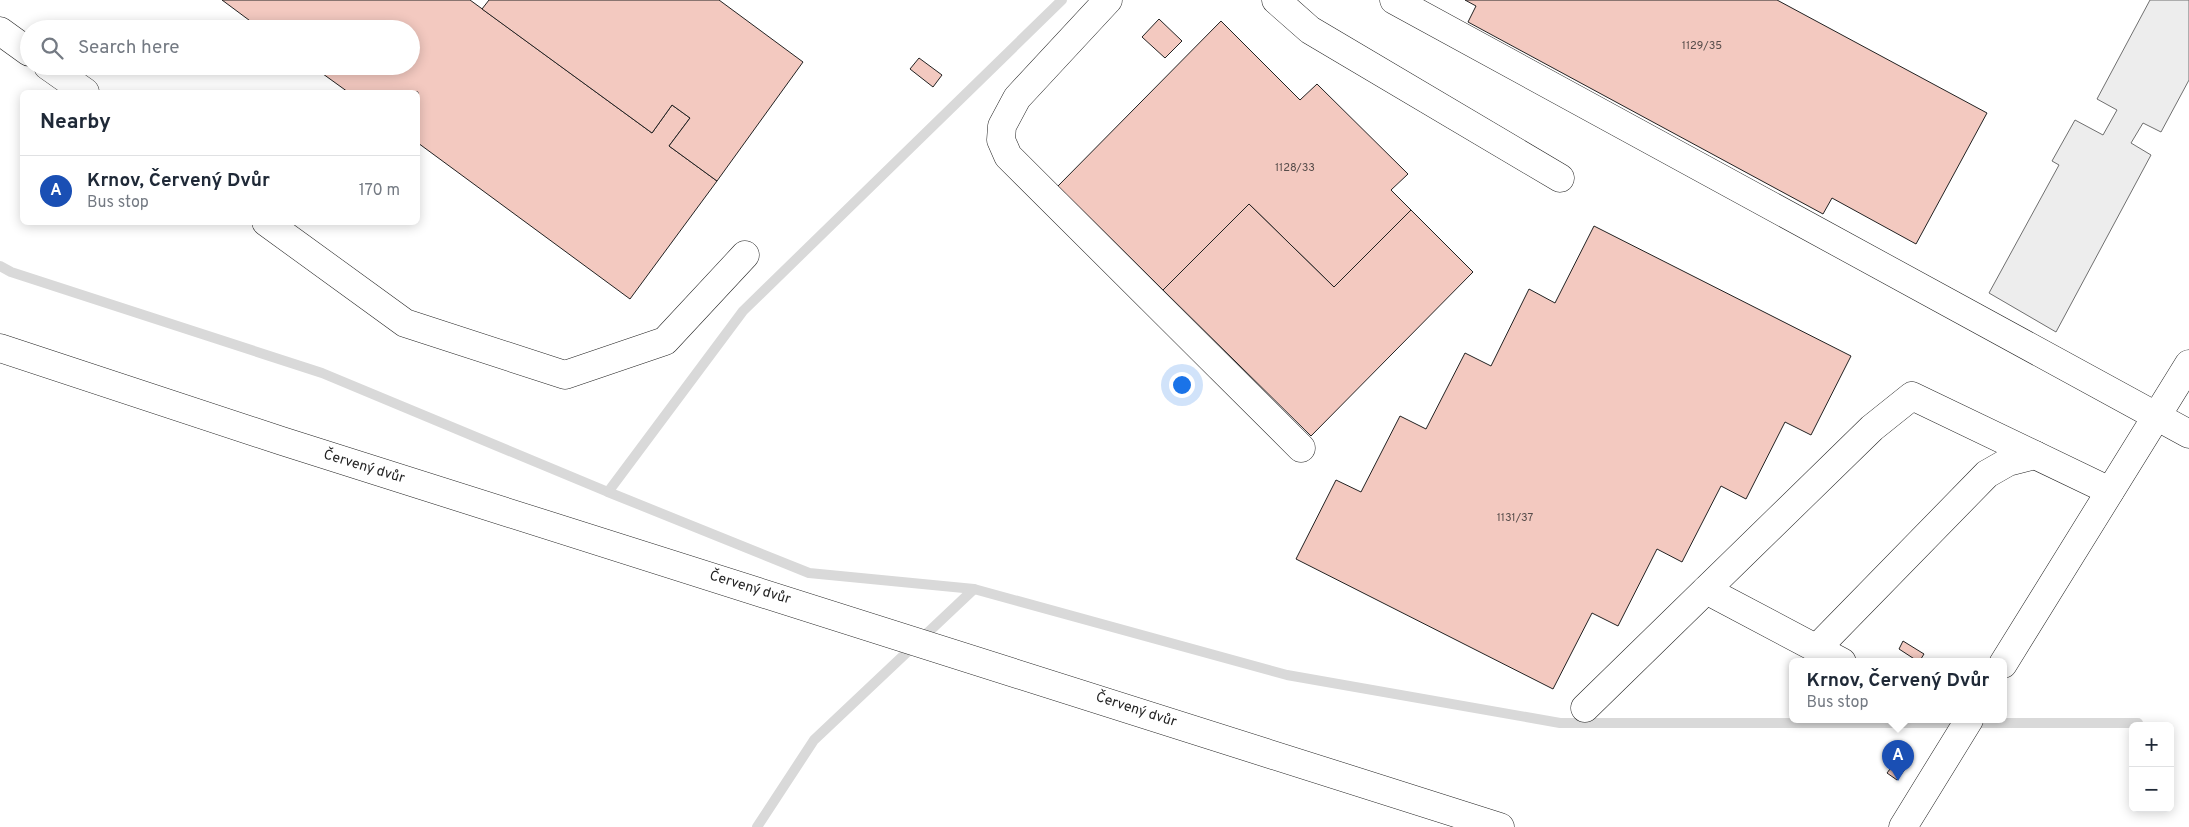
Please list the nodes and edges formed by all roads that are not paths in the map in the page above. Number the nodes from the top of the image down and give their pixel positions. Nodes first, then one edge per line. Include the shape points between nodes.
1 (1108, 0) edge
2 (1276, 0) edge
3 (1394, 0) edge
4 (0, 32) edge
5 (20, 46) edge
6 (61, 75) edge
7 (82, 90) edge
8 (1560, 178) dead end
9 (270, 225) edge
10 (744, 255) dead end
11 (0, 348) edge
12 (2189, 364) edge
13 (2156, 415) junction
14 (2189, 434) edge
15 (1301, 448) dead end
16 (2035, 455) junction
17 (2110, 491) junction
18 (1706, 590) junction
19 (1816, 649) junction
20 (1834, 658) edge
21 (2007, 658) edge
22 (1585, 708) dead end
23 (1967, 723) edge
24 (1500, 827) edge
25 (1903, 827) edge

1 - 15 main road via 1018,98 1002,126 1001,140 1008,156
2 - 8 main road via 1310,30
3 - 13 main road
4 - 5 main road
6 - 7 main road
9 - 10 main road via 405,323 565,375 665,342
11 - 24 main road, Červený dvůr via 282,441
12 - 13 main road
13 - 14 main road
13 - 17 main road
16 - 17 main road
16 - 18 main road via 1912,396 1872,428
16 - 19 main road via 2008,462 1987,474
17 - 21 main road
18 - 19 main road
18 - 22 main road
19 - 20 main road
23 - 25 main road

